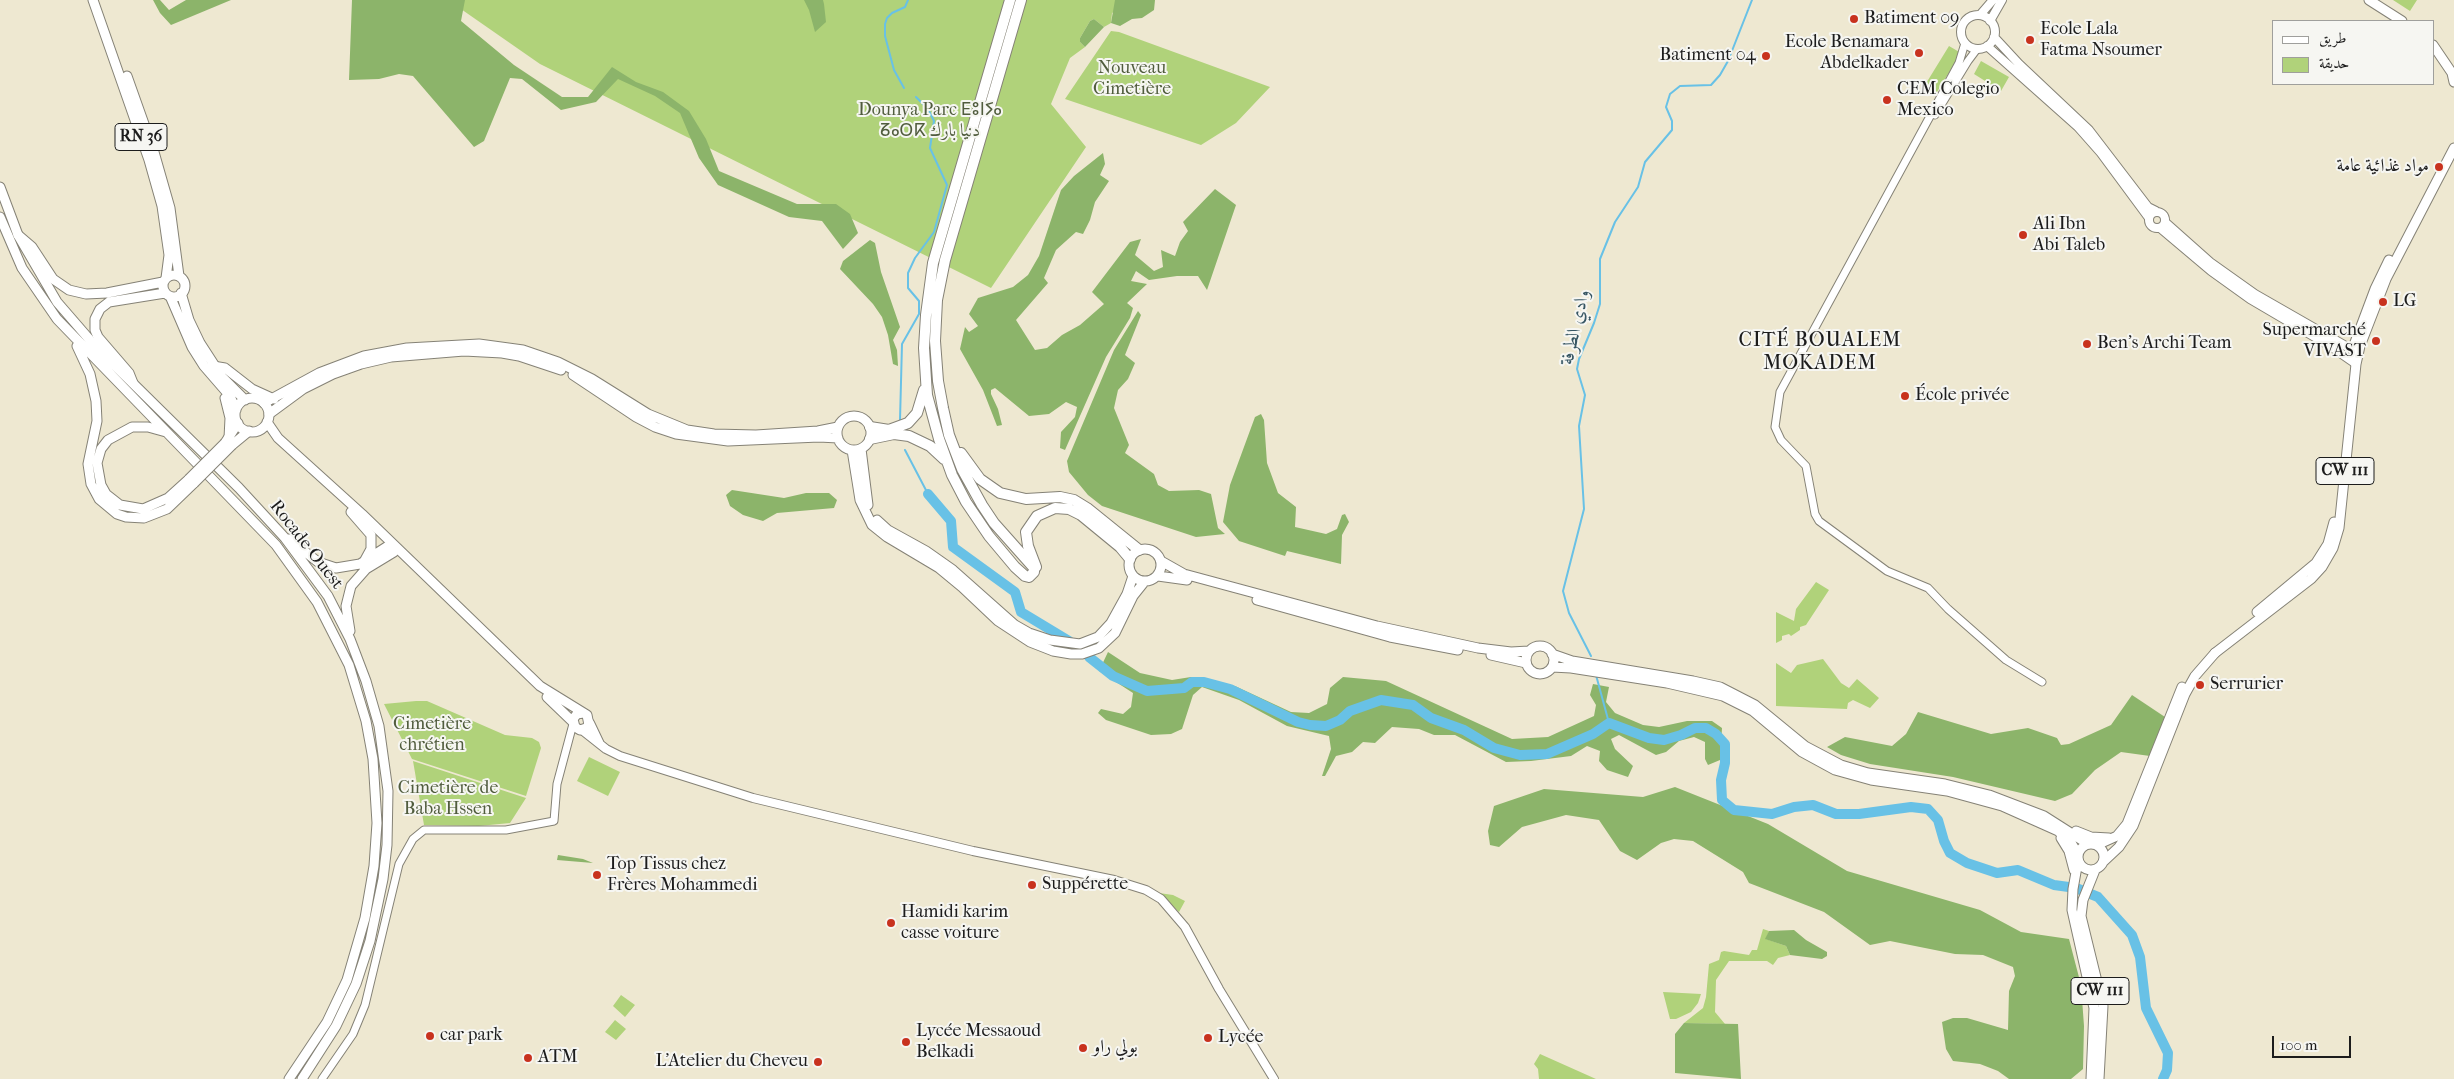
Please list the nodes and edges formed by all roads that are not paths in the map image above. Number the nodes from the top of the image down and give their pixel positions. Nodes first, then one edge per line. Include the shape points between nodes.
1 (93, 0) edge
2 (99, 0) edge
3 (1010, 0) edge
4 (1021, 0) edge
5 (1993, 0) edge
6 (2002, 0) edge
7 (2369, 0) edge
8 (1980, 15) junction
9 (2400, 20) edge
10 (1990, 21) junction
11 (1994, 37) junction
12 (1965, 43) junction
13 (1987, 46) junction
14 (2434, 46) edge
15 (1977, 49) junction
16 (2454, 82) edge
17 (1913, 146) junction
18 (2454, 148) edge
19 (0, 187) edge
20 (2156, 211) junction
21 (0, 216) edge
22 (2149, 218) junction
23 (2162, 225) junction
24 (18, 235) junction
25 (179, 276) junction
26 (165, 280) junction
27 (181, 293) junction
28 (168, 294) junction
29 (69, 334) junction
30 (2355, 358) junction
31 (213, 366) junction
32 (212, 377) junction
33 (926, 384) junction
34 (134, 386) junction
35 (245, 400) junction
36 (274, 400) junction
37 (264, 403) junction
38 (236, 410) junction
39 (265, 422) junction
40 (238, 423) junction
41 (838, 427) junction
42 (870, 427) junction
43 (249, 431) junction
44 (169, 433) junction
45 (949, 435) junction
46 (838, 438) junction
47 (870, 439) junction
48 (228, 442) junction
49 (856, 449) junction
50 (946, 462) junction
51 (192, 481) junction
52 (351, 512) junction
53 (285, 538) junction
54 (391, 549) junction
55 (1139, 550) junction
56 (1130, 559) junction
57 (1161, 561) junction
58 (360, 564) junction
59 (1034, 570) junction
60 (1133, 576) junction
61 (1158, 576) junction
62 (1145, 581) junction
63 (350, 639) junction
64 (1529, 651) junction
65 (2213, 651) junction
66 (1552, 654) junction
67 (1526, 663) junction
68 (1552, 667) junction
69 (2042, 682) dead end
70 (584, 713) junction
71 (573, 723) junction
72 (590, 723) junction
73 (582, 730) junction
74 (600, 744) junction
75 (568, 748) junction
76 (2054, 825) junction
77 (2117, 836) junction
78 (2092, 844) junction
79 (2078, 857) junction
80 (2104, 862) junction
81 (2094, 870) junction
82 (2075, 877) junction
83 (2077, 904) junction
84 (289, 1079) edge
85 (302, 1079) edge
86 (322, 1079) edge
87 (1274, 1079) edge
88 (2091, 1079) edge
89 (2099, 1079) edge

1 - 26 main road, RN 36 via 162,206 169,255
2 - 25 main road, RN 36 via 154,152 168,201
3 - 33 highway via 933,263 924,348
4 - 45 highway via 947,253 939,292 935,327 936,368
5 - 8 main road
6 - 10 main road
7 - 9 main road
8 - 10 main road
8 - 12 main road via 1969,17 1962,25 1961,37
10 - 11 main road
11 - 13 main road
11 - 20 main road via 2089,130 2148,207
12 - 15 main road
12 - 17 street via 1958,63
13 - 15 main road
13 - 22 main road via 2078,127
14 - 16 main road via 2452,72
15 - 17 street
17 - 69 street via 1780,392 1777,433 1806,466 1815,514 1820,521 1887,571 1928,588 2006,660
18 - 30 main road via 2403,243 2378,282 2358,333
19 - 24 main road, Rocade Ouest
20 - 22 main road
20 - 23 main road via 2164,215
21 - 29 main road, Rocade Ouest via 22,268
22 - 23 main road via 2151,225
23 - 30 main road via 2255,294
24 - 26 main road via 32,247 53,279 69,290 86,294 107,293
24 - 34 main road, Rocade Ouest via 62,309
25 - 26 main road via 171,275
25 - 27 main road via 184,283
26 - 28 main road
27 - 28 main road
27 - 31 main road via 192,329
28 - 32 main road via 188,340
28 - 34 main road via 109,302 95,319 98,337 129,373
29 - 44 main road, Rocade Ouest
29 - 51 main road via 86,362 95,394 97,421 88,464 91,484 99,499 117,514 144,518 167,509
30 - 65 main road, CW 111 via 2339,528 2333,548 2310,579
31 - 35 main road via 230,388
31 - 36 main road via 225,368 252,390
32 - 38 main road via 230,396
32 - 48 main road via 228,405
33 - 42 highway via 920,407 908,423 889,430
33 - 50 highway
34 - 53 main road, Rocade Ouest via 239,488
35 - 37 main road via 255,398
35 - 38 main road
36 - 37 main road
36 - 41 main road via 319,374 364,356 407,348 479,344 523,350 552,360 592,379 648,414 687,430 756,435
37 - 39 main road
38 - 40 main road
39 - 43 main road
39 - 46 main road via 308,387 361,364 409,354 464,351 519,356 572,374 636,417 676,434 728,441
39 - 52 main road
39 - 70 main road via 278,438 362,514 540,686
40 - 43 main road
40 - 48 main road
41 - 42 main road via 846,418 854,416 862,418
41 - 46 main road
42 - 47 main road
43 - 48 main road
44 - 51 main road via 142,426 125,429 113,436 98,456 101,486 120,505 143,509 168,498
44 - 84 main road, Rocade Ouest via 260,527 304,581 349,665 370,739 378,823 367,912 340,996
45 - 55 highway via 975,474 995,490 1026,499 1074,500
45 - 59 highway via 962,469 982,506
46 - 49 main road via 843,446
47 - 49 main road
47 - 50 highway via 886,434 909,436 930,446
48 - 51 main road, bridge
49 - 60 main road via 867,502 879,523 953,570 1015,625 1029,633 1069,644 1094,640 1108,627 1127,594
49 - 62 main road via 862,507 877,529 939,568 1006,628 1039,646 1075,654 1099,648 1115,632 1133,596
50 - 59 highway via 966,502 993,540 1025,576 1032,576
52 - 54 main road
52 - 58 main road via 371,538 369,553
53 - 58 main road via 328,567 345,568
53 - 63 main road, Rocade Ouest via 320,584
54 - 58 main road
54 - 63 main road via 351,586 346,606
54 - 71 main road
55 - 56 main road
55 - 57 main road via 1154,551
56 - 59 highway via 1081,515 1069,509 1055,508 1037,516 1026,532 1036,565
56 - 60 main road via 1129,568
57 - 61 main road
57 - 64 main road via 1184,574 1377,626 1470,646 1511,652
60 - 62 main road
61 - 62 main road
61 - 67 main road via 1178,578 1390,637
63 - 85 main road, Rocade Ouest via 371,696 384,758 388,809 386,862 372,934 356,984 336,1026
64 - 66 main road via 1542,646
64 - 67 main road
65 - 77 main road via 2194,668 2180,691 2136,806
65 - 80 main road, CW 111 via 2185,694 2133,826
66 - 68 main road
66 - 76 main road via 1572,661 1720,687 1755,705 1805,746 1841,765 1989,795 2031,810
67 - 68 main road via 1538,674
68 - 76 main road via 1713,692 1753,711 1802,752 1835,770 1871,780 1969,796
70 - 71 main road via 575,716
70 - 72 main road
71 - 73 main road
71 - 75 street
72 - 73 main road
72 - 74 main road
73 - 74 main road
73 - 75 street
74 - 87 main road via 620,756 761,800 1146,890 1161,899 1185,927
75 - 86 street via 557,784 554,821 506,830 424,830 413,838 400,864 365,1005 353,1034
76 - 77 main road via 2088,836
76 - 78 main road
76 - 79 main road via 2067,838
76 - 82 main road via 2067,847
77 - 78 main road
78 - 79 main road via 2081,847
78 - 80 main road via 2104,854
79 - 81 main road via 2085,869
79 - 82 main road
80 - 81 main road
81 - 83 main road, CW 111
82 - 83 main road
83 - 88 main road via 2074,924 2094,1008
83 - 89 main road, CW 111 via 2103,1006

